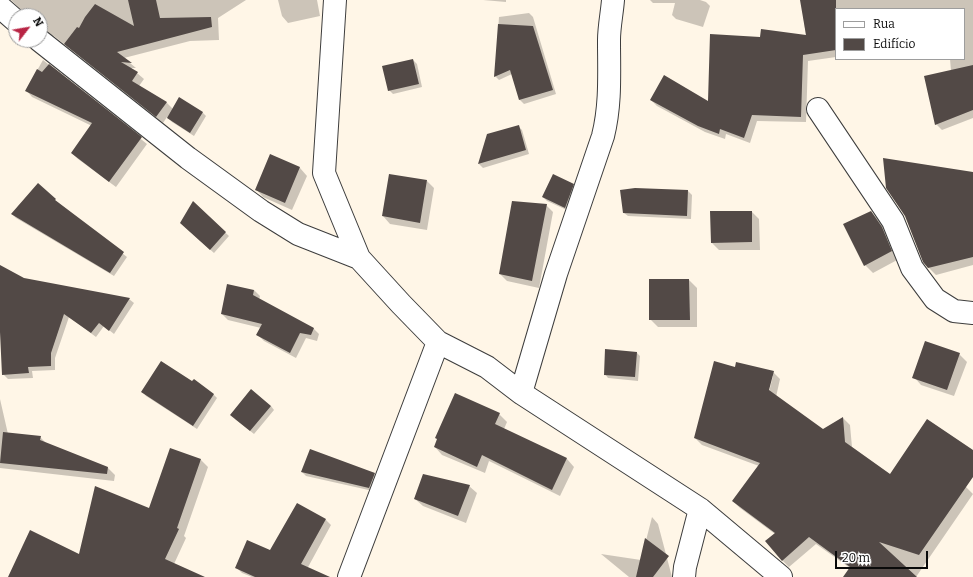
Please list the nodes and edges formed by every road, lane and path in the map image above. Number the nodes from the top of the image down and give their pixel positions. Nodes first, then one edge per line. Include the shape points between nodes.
1 (335, 0) edge
2 (613, 0) edge
3 (0, 7) edge
4 (8, 14) edge
5 (48, 47) edge
6 (818, 109) dead end
7 (359, 258) junction
8 (973, 313) edge
9 (438, 342) junction
10 (521, 393) junction
11 (700, 509) junction
12 (348, 577) edge
13 (684, 577) edge
14 (780, 577) edge

1 - 7 street via 324,173
2 - 10 street via 609,40 610,92 606,124 556,274
3 - 4 street
5 - 7 street via 261,212 298,234
6 - 8 street via 893,221 912,268 935,298 954,311
7 - 9 street
9 - 10 street via 487,367
9 - 12 street
10 - 11 street
11 - 13 street
11 - 14 street

